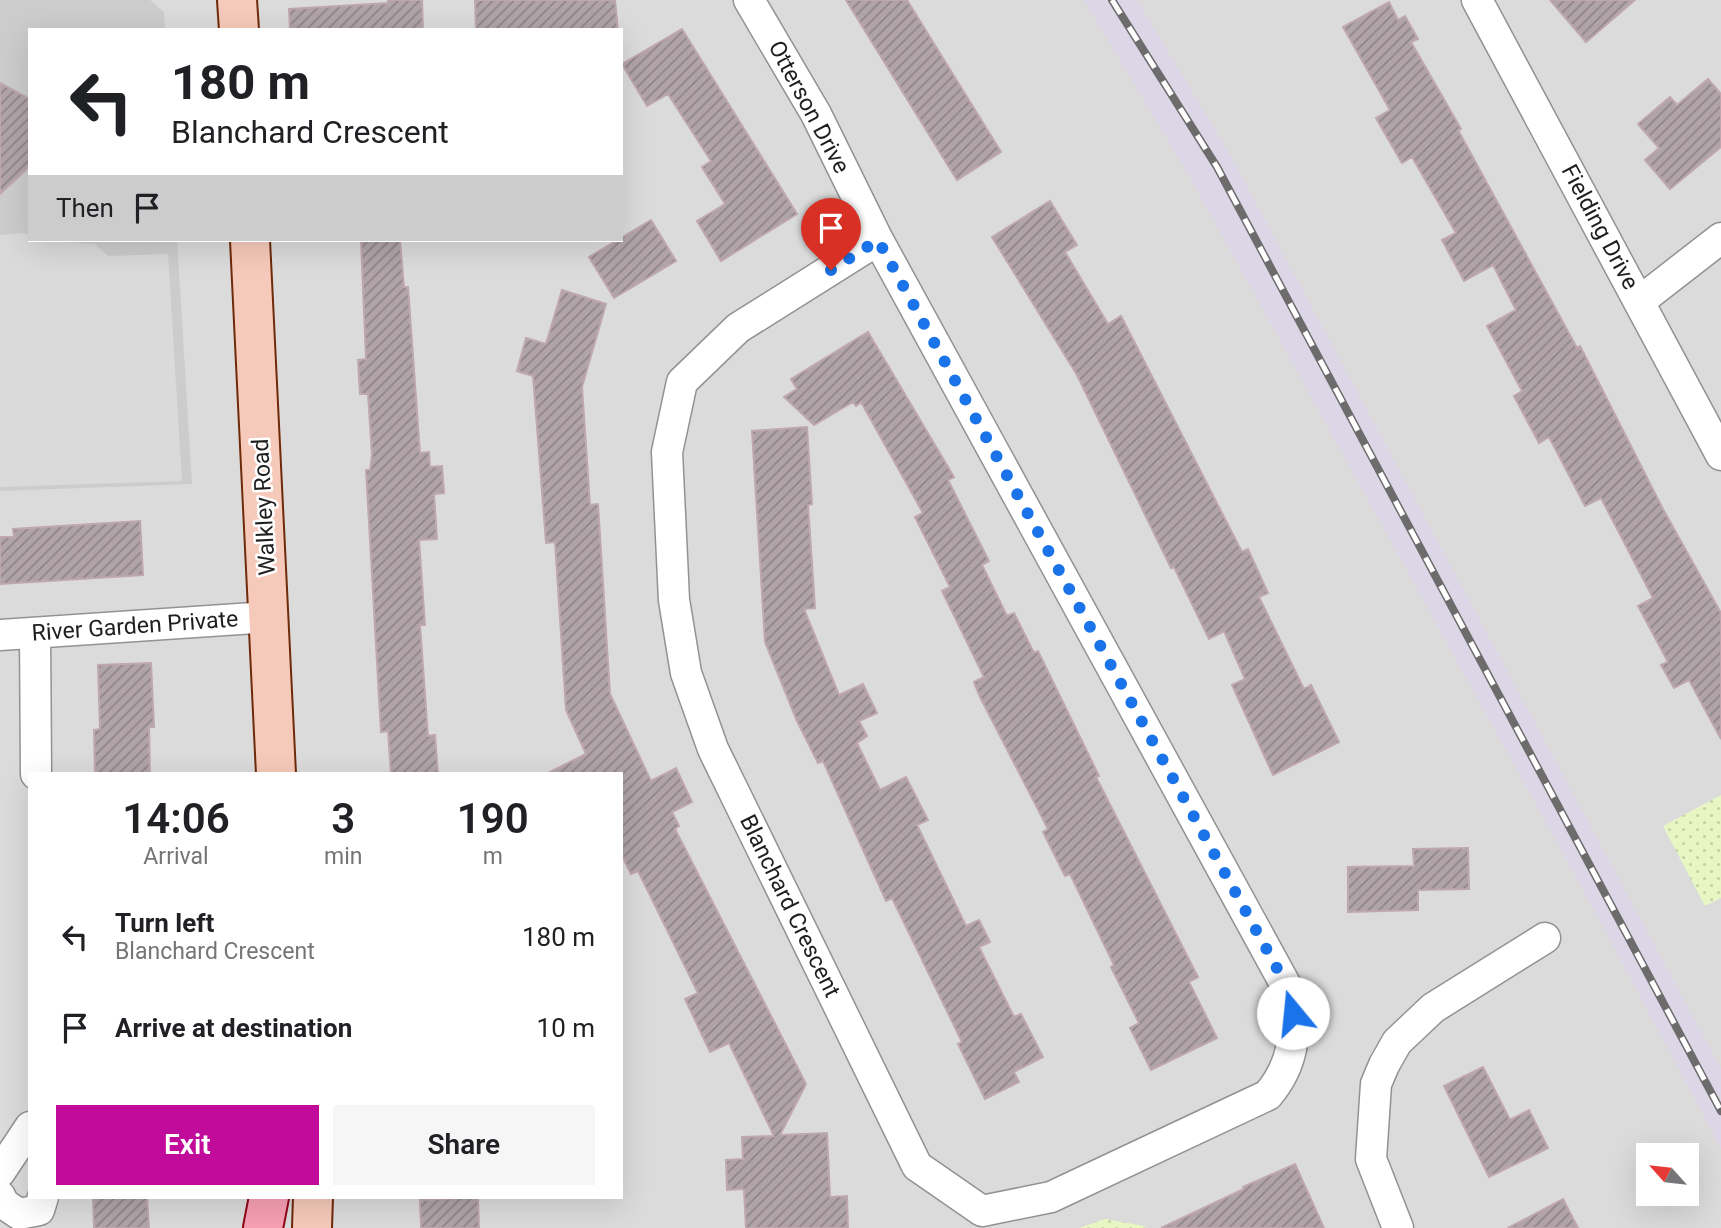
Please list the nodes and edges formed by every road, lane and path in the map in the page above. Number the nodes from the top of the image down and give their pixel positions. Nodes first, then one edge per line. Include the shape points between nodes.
1 (237, 0) edge
2 (749, 0) edge
3 (1477, 0) edge
4 (239, 28) edge
5 (1721, 238) edge
6 (878, 240) junction
7 (250, 242) edge
8 (1640, 301) junction
9 (1721, 455) edge
10 (270, 617) junction
11 (35, 633) junction
12 (0, 635) edge
13 (36, 772) edge
14 (276, 772) edge
15 (1545, 938) dead end
16 (1288, 990) joint
17 (28, 1130) edge
18 (0, 1172) edge
19 (0, 1196) edge
20 (42, 1199) edge
21 (269, 1199) edge
22 (283, 1199) edge
23 (313, 1199) edge
24 (263, 1228) edge
25 (281, 1228) edge
26 (312, 1228) edge
27 (1398, 1228) edge

1 - 4 main road
2 - 6 street, Otterson Drive via 816,114
3 - 8 street, Fielding Drive
5 - 8 street
6 - 16 street, Otterson Drive
6 - 16 street, Blanchard Crescent via 738,328 682,382 667,452 674,600 685,673 713,749 917,1166 982,1211 1023,1204 1051,1197 1268,1095 1293,1048
7 - 10 main road, Walkley Road
8 - 9 street, Fielding Drive
10 - 11 street, River Garden Private
10 - 14 main road, Walkley Road
11 - 12 street, River Garden Private
11 - 13 street
15 - 27 street via 1433,1008 1397,1042 1384,1065 1376,1084 1371,1159
17 - 18 street
19 - 20 street via 19,1214 39,1210
21 - 24 main road
22 - 25 main road
23 - 26 main road

